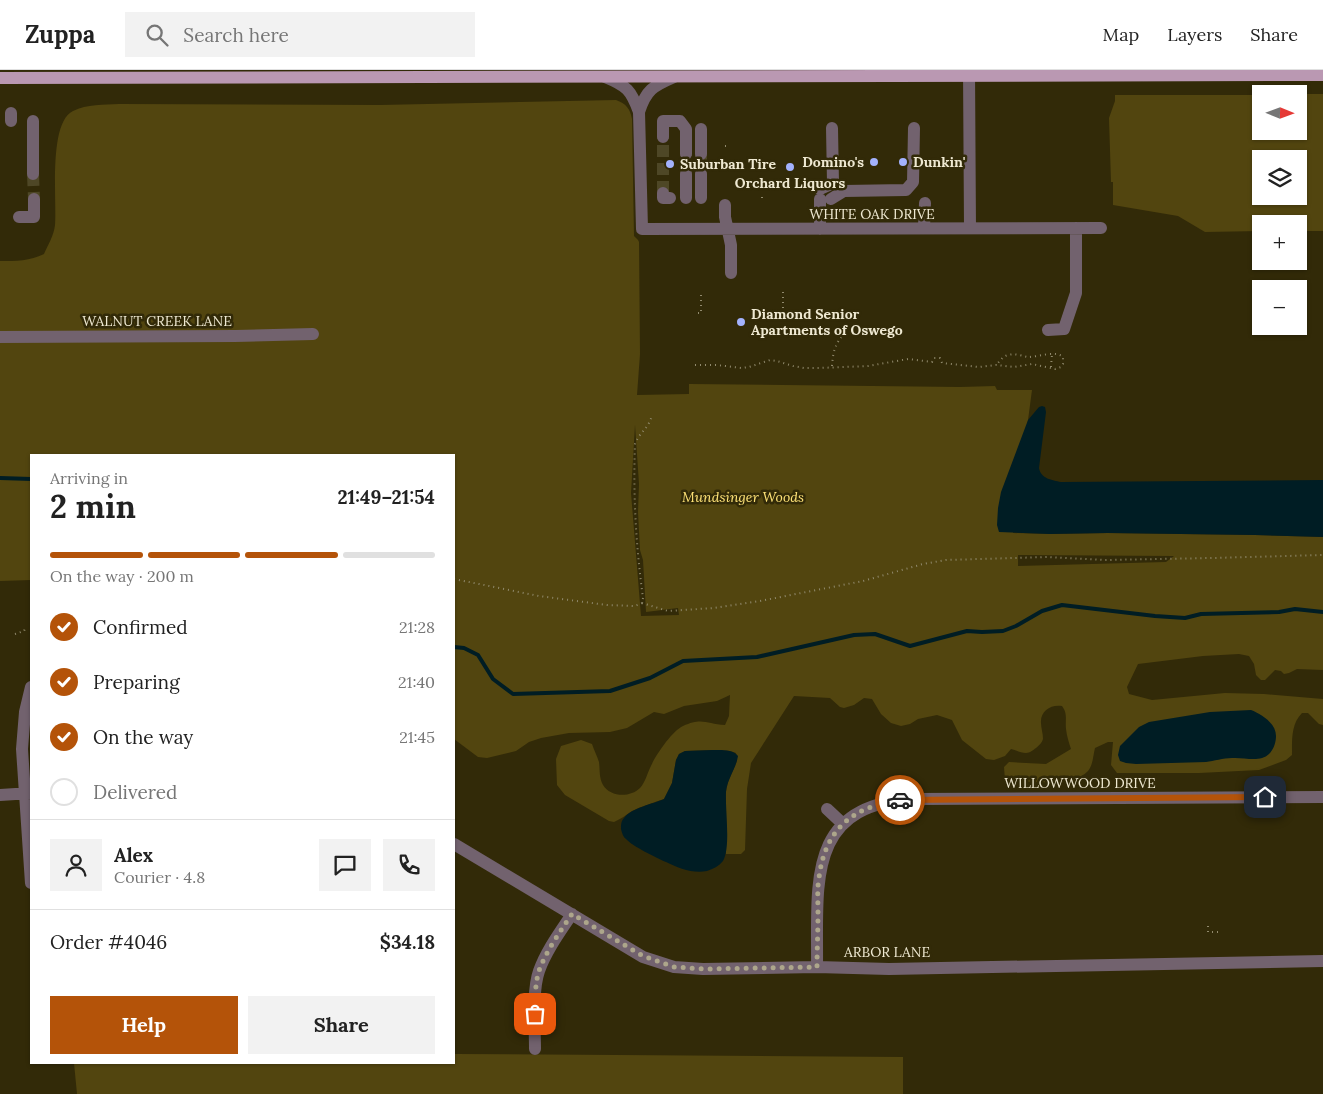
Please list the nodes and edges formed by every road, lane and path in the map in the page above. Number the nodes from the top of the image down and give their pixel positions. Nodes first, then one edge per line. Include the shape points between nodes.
1 (969, 73) edge
2 (1323, 75) edge
3 (604, 77) junction
4 (674, 77) junction
5 (0, 78) edge
6 (639, 112) junction
7 (33, 121) dead end
8 (832, 128) dead end
9 (914, 128) dead end
10 (663, 137) tunnel mouth
11 (725, 146) dead end
12 (730, 146) dead end
13 (693, 154) tunnel mouth
14 (33, 174) tunnel mouth
15 (693, 174) tunnel mouth
16 (762, 193) dead end
17 (824, 195) junction
18 (693, 198) dead end
19 (762, 198) dead end
20 (34, 200) tunnel mouth
21 (925, 203) dead end
22 (725, 204) dead end
23 (19, 218) dead end
24 (924, 228) junction
25 (970, 228) junction
26 (1076, 228) junction
27 (1101, 228) dead end
28 (728, 229) junction
29 (820, 229) junction
30 (731, 273) dead end
31 (701, 292) dead end
32 (782, 292) dead end
33 (698, 313) dead end
34 (783, 314) dead end
35 (1048, 330) dead end
36 (845, 332) dead end
37 (313, 334) dead end
38 (0, 337) edge
39 (1052, 354) junction
40 (695, 365) dead end
41 (996, 365) junction
42 (832, 367) junction
43 (1051, 368) junction
44 (652, 416) dead end
45 (1323, 555) edge
46 (455, 579) edge
47 (642, 603) junction
48 (26, 626) dead end
49 (15, 634) dead end
50 (30, 691) edge
51 (28, 793) edge
52 (0, 795) edge
53 (1323, 797) edge
54 (827, 808) dead end
55 (843, 824) junction
56 (455, 845) edge
57 (30, 853) edge
58 (572, 914) junction
59 (1208, 926) dead end
60 (1221, 932) dead end
61 (1323, 961) edge
62 (817, 967) junction
63 (535, 1049) dead end

1 - 2 main road
1 - 4 main road
1 - 25 street
3 - 4 main road
3 - 5 main road
3 - 6 street via 622,84 633,96
4 - 6 street via 650,91
6 - 28 street, WHITE OAK DRIVE via 642,229
7 - 14 street
8 - 17 street via 833,183
9 - 17 street via 913,182 906,190
10 - 13 street via 663,121 680,121 694,129
11 - 12 path
15 - 18 street
16 - 19 path
17 - 29 street
20 - 23 street via 34,217
21 - 24 street
22 - 28 street
24 - 25 street, WHITE OAK DRIVE
24 - 29 street, WHITE OAK DRIVE
25 - 26 street, WHITE OAK DRIVE
26 - 27 street, WHITE OAK DRIVE
26 - 35 street via 1076,293 1064,329
28 - 29 street, WHITE OAK DRIVE
28 - 30 street
31 - 33 path via 701,313
32 - 34 path
36 - 42 path via 834,349
37 - 38 street, WALNUT CREEK LANE
39 - 41 path via 1011,354
39 - 43 path
39 - 43 path via 1061,355 1063,364
40 - 42 path via 741,368 776,360 804,368
41 - 42 path via 979,367 942,363 937,357 932,362 908,359 868,366
41 - 43 path via 1032,364
44 - 47 path via 635,444 635,530
45 - 47 path via 946,560 864,581 714,608 668,611
46 - 47 path via 539,596 607,605 635,606
48 - 49 path via 24,631
50 - 51 street via 22,749
51 - 52 street
51 - 57 street
53 - 55 street, WILLOWWOOD DRIVE via 906,800 872,806
54 - 55 street
55 - 62 street, WILLOWWOOD DRIVE via 829,842 818,879
56 - 58 street, ARBOR LANE
58 - 62 street, ARBOR LANE via 643,956 674,967
58 - 63 street via 539,972 535,996
59 - 60 path via 1208,932
61 - 62 street, ARBOR LANE via 889,969

